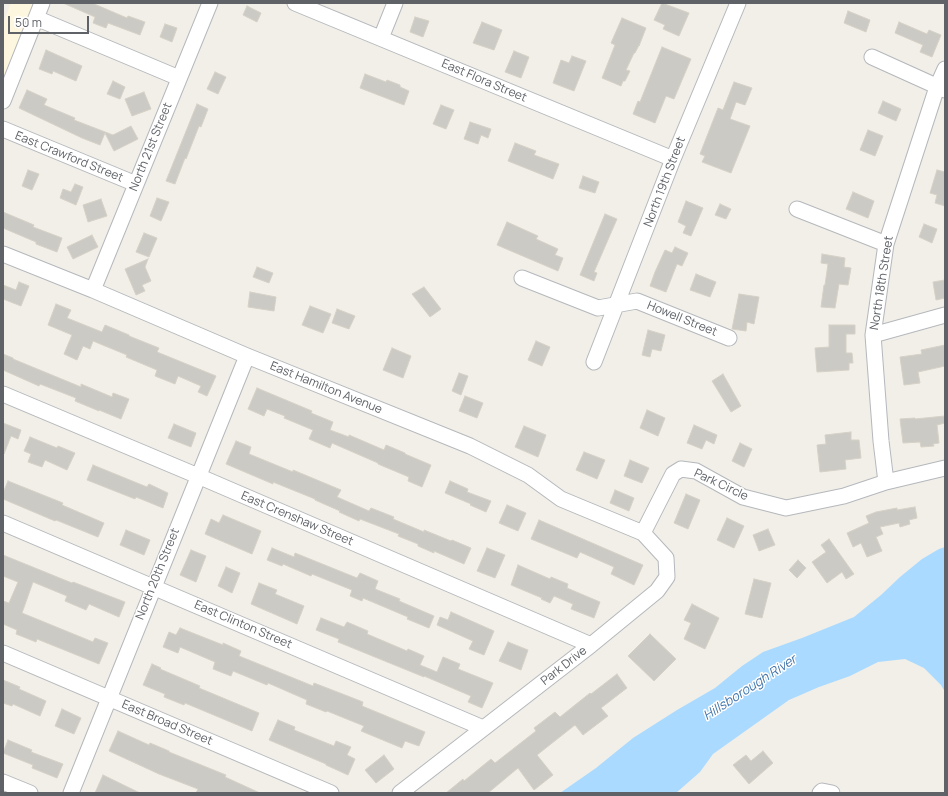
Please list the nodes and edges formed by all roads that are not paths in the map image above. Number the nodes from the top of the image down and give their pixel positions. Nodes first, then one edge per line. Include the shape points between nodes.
1 (42, 3) edge
2 (210, 3) edge
3 (295, 3) edge
4 (395, 3) edge
5 (738, 3) edge
6 (36, 18) junction
7 (381, 38) junction
8 (872, 57) dead end
9 (945, 69) edge
10 (179, 78) junction
11 (941, 89) edge
12 (3, 101) edge
13 (3, 129) edge
14 (673, 160) junction
15 (136, 184) junction
16 (797, 209) dead end
17 (886, 244) junction
18 (3, 254) edge
19 (522, 278) dead end
20 (93, 290) junction
21 (617, 304) junction
22 (945, 315) edge
23 (873, 335) junction
24 (729, 338) dead end
25 (247, 356) junction
26 (594, 362) dead end
27 (3, 394) edge
28 (945, 468) edge
29 (198, 476) junction
30 (886, 482) junction
31 (3, 523) edge
32 (643, 533) junction
33 (154, 587) junction
34 (591, 645) junction
35 (3, 653) edge
36 (109, 698) junction
37 (483, 728) junction
38 (3, 782) edge
39 (30, 793) edge
40 (71, 793) edge
41 (331, 793) edge
42 (400, 793) edge
43 (820, 793) edge
44 (832, 793) edge

1 - 6 street
2 - 10 street, North 21st Street
3 - 7 street, East Flora Street
4 - 7 street
5 - 14 street, North 19th Street
6 - 10 street
6 - 12 street
7 - 14 street, East Flora Street
8 - 11 street
9 - 11 street, North 18th Street
10 - 15 street, North 21st Street
11 - 17 street, North 18th Street
13 - 15 street, East Crawford Street
14 - 21 street, North 19th Street
15 - 20 street, North 21st Street
16 - 17 street
17 - 23 street, North 18th Street
18 - 20 street, East Hamilton Avenue
19 - 21 street, Howell Street via 598,308
20 - 25 street, East Hamilton Avenue
21 - 24 street, Howell Street via 637,301
21 - 26 street, North 19th Street
22 - 23 street
23 - 30 street, North 18th Street
25 - 29 street, North 20th Street
25 - 32 street, East Hamilton Avenue via 470,446 528,475 561,499
27 - 29 street, East Crenshaw Street
28 - 30 street, Park Circle
29 - 33 street, North 20th Street
29 - 34 street, East Crenshaw Street
30 - 32 street, Park Circle via 844,496 786,508 743,497 696,471 681,468 673,474
31 - 33 street, East Clinton Street
32 - 34 street, Park Drive via 666,558 667,577 657,591
33 - 36 street, North 20th Street
33 - 37 street, East Clinton Street
34 - 37 street, Park Drive
35 - 36 street, East Broad Street
36 - 40 street, North 20th Street
36 - 41 street, East Broad Street
37 - 42 street, Park Drive
38 - 39 street
43 - 44 street

